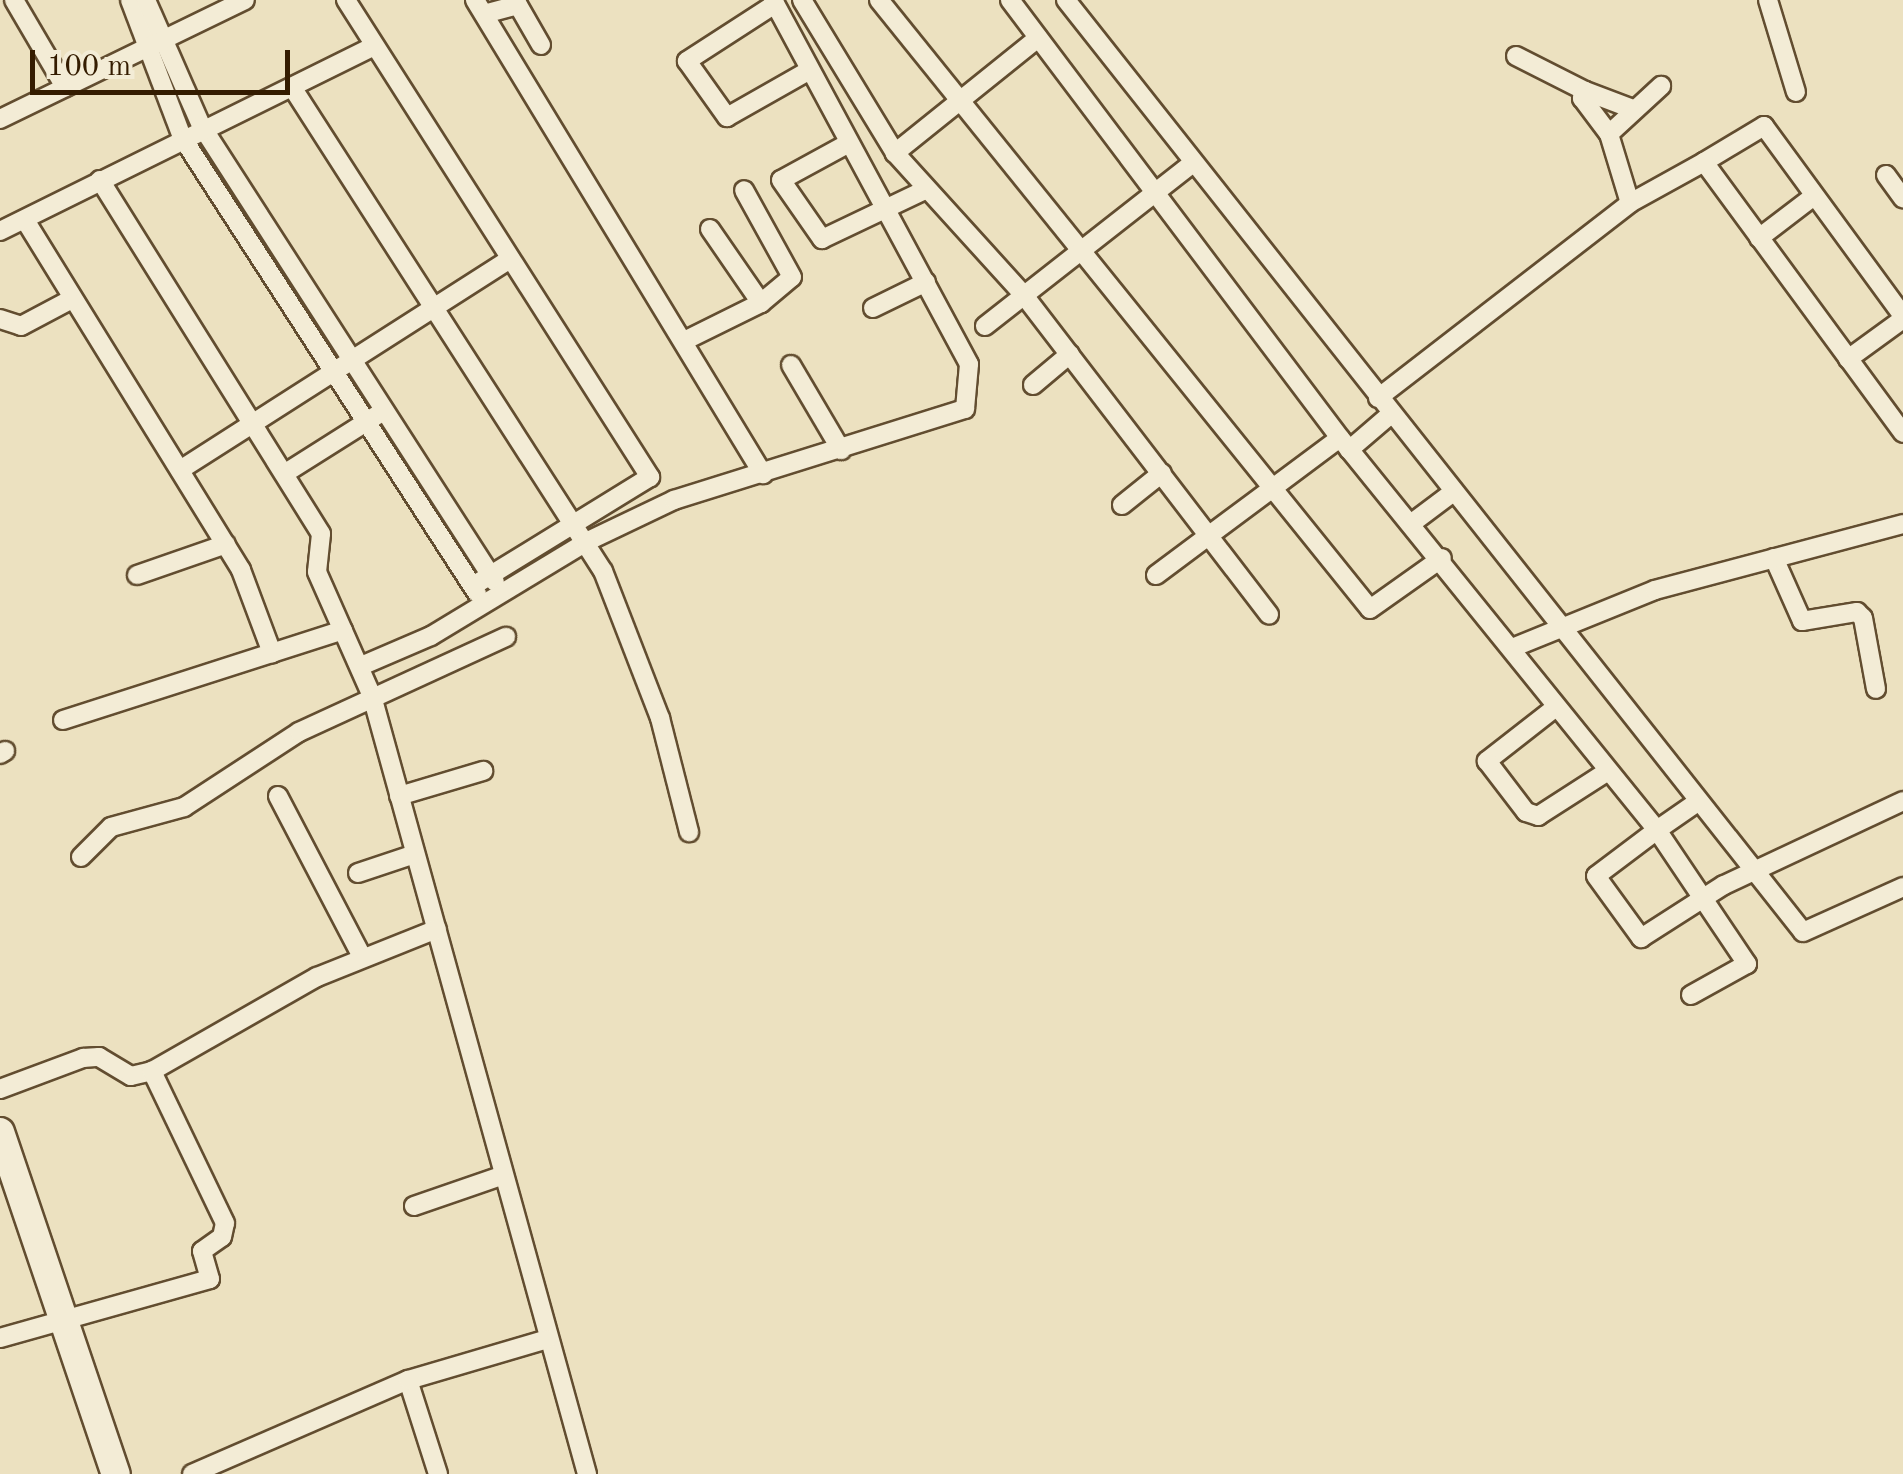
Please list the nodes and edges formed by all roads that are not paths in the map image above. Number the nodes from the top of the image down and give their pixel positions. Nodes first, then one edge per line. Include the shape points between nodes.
1 (14, 0) edge
2 (130, 0) edge
3 (146, 0) edge
4 (245, 0) edge
5 (346, 0) edge
6 (879, 0) edge
7 (1010, 0) edge
8 (1066, 0) edge
9 (1768, 0) edge
10 (479, 7) edge
11 (793, 8) edge
12 (1038, 38) junction
13 (154, 45) junction
14 (541, 45) dead end
15 (373, 47) junction
16 (1516, 56) dead end
17 (808, 71) junction
18 (292, 86) junction
19 (1661, 86) dead end
20 (66, 88) junction
21 (1586, 92) junction
22 (1796, 92) dead end
23 (962, 102) junction
24 (1630, 108) junction
25 (0, 119) edge
26 (201, 126) junction
27 (1609, 134) junction
28 (182, 137) junction
29 (849, 143) junction
30 (895, 153) junction
31 (1192, 162) junction
32 (1704, 162) junction
33 (1886, 174) dead end
34 (100, 180) junction
35 (744, 190) dead end
36 (927, 190) junction
37 (1158, 196) junction
38 (1814, 196) junction
39 (1903, 198) edge
40 (1630, 203) junction
41 (892, 211) junction
42 (25, 220) junction
43 (710, 229) dead end
44 (0, 231) edge
45 (1759, 238) junction
46 (1084, 251) junction
47 (510, 259) junction
48 (926, 282) junction
49 (1024, 294) junction
50 (70, 300) junction
51 (762, 303) junction
52 (873, 308) dead end
53 (434, 309) junction
54 (1903, 318) edge
55 (0, 319) edge
56 (986, 326) dead end
57 (684, 342) junction
58 (1070, 354) junction
59 (352, 358) junction
60 (1848, 359) junction
61 (791, 365) dead end
62 (334, 368) junction
63 (1033, 385) dead end
64 (1378, 398) junction
65 (386, 409) junction
66 (1390, 414) junction
67 (368, 420) junction
68 (252, 421) junction
69 (1903, 432) edge
70 (1344, 444) junction
71 (841, 450) junction
72 (180, 470) junction
73 (288, 472) junction
74 (1162, 473) junction
75 (762, 474) junction
76 (1273, 488) junction
77 (1452, 492) junction
78 (1122, 505) dead end
79 (1412, 523) junction
80 (1903, 524) edge
81 (576, 525) junction
82 (1209, 534) junction
83 (226, 544) junction
84 (588, 545) junction
85 (1442, 558) junction
86 (1774, 558) junction
87 (490, 574) junction
88 (138, 575) dead end
89 (1156, 575) dead end
90 (473, 586) junction
91 (502, 594) junction
92 (484, 606) junction
93 (1269, 615) dead end
94 (1554, 626) junction
95 (343, 630) junction
96 (506, 637) dead end
97 (1512, 648) junction
98 (272, 653) junction
99 (363, 671) junction
100 (1876, 689) dead end
101 (373, 700) junction
102 (1556, 708) junction
103 (63, 720) dead end
104 (1608, 771) junction
105 (483, 772) dead end
106 (278, 796) dead end
107 (399, 796) junction
108 (1903, 801) edge
109 (1696, 803) junction
110 (1657, 830) junction
111 (689, 832) dead end
112 (414, 854) junction
113 (82, 857) dead end
114 (1750, 872) junction
115 (358, 873) dead end
116 (1903, 887) edge
117 (1700, 898) junction
118 (436, 929) junction
119 (362, 957) junction
120 (1691, 995) dead end
121 (152, 1071) junction
122 (0, 1090) edge
123 (0, 1132) edge
124 (501, 1176) junction
125 (414, 1206) dead end
126 (66, 1322) junction
127 (0, 1338) edge
128 (547, 1339) junction
129 (408, 1380) junction
130 (116, 1474) edge
131 (192, 1474) edge
132 (438, 1474) edge
133 (587, 1474) edge

1 - 20 street
2 - 13 street
3 - 13 street
4 - 13 street
5 - 15 street
6 - 23 street
7 - 12 street
8 - 31 street
9 - 22 street
10 - 14 street via 518,4
10 - 57 street
11 - 17 street
11 - 17 street via 687,61 727,117
11 - 30 street
12 - 23 street
12 - 37 street
13 - 20 street
13 - 26 street
13 - 28 street
15 - 18 street
15 - 47 street
16 - 21 street
17 - 29 street
18 - 26 street
18 - 53 street
19 - 24 street
20 - 25 street
21 - 24 street
21 - 27 street via 1584,103
23 - 30 street
23 - 46 street
24 - 27 street
26 - 28 street
26 - 59 street
27 - 40 street
28 - 34 street
28 - 62 street
29 - 41 street
29 - 41 street via 784,175 782,186 822,239
30 - 36 street
31 - 37 street
31 - 64 street
32 - 38 street via 1764,126
32 - 40 street
32 - 45 street
33 - 39 street
34 - 42 street
34 - 68 street
35 - 51 street via 792,270 790,281
36 - 41 street
36 - 49 street
37 - 46 street
37 - 70 street
38 - 45 street
38 - 54 street
40 - 64 street
41 - 48 street
42 - 44 street
42 - 50 street
43 - 51 street
45 - 60 street
46 - 49 street
46 - 76 street
47 - 53 street
47 - 81 street via 650,477
48 - 52 street
48 - 71 street via 968,364 972,398 948,418
49 - 56 street
49 - 58 street
50 - 55 street via 21,326
50 - 72 street
51 - 57 street
53 - 59 street
53 - 81 street
54 - 60 street
57 - 75 street
58 - 63 street
58 - 74 street
59 - 62 street
59 - 65 street
60 - 69 street
61 - 71 street
62 - 67 street
62 - 68 street
64 - 66 street
65 - 67 street
65 - 87 street
66 - 70 street
66 - 77 street
67 - 73 street
67 - 90 street
68 - 72 street
68 - 73 street
70 - 76 street
70 - 79 street
71 - 75 street
72 - 83 street
73 - 95 street via 321,534 317,572
74 - 78 street
74 - 82 street
75 - 84 street via 674,500
76 - 82 street
76 - 85 street via 1370,610
77 - 79 street
77 - 94 street
79 - 85 street
80 - 86 street
81 - 84 street
81 - 87 street
82 - 89 street
82 - 93 street
83 - 88 street
83 - 98 street
84 - 91 street
84 - 111 street via 660,718
85 - 97 street
86 - 94 street
86 - 100 street via 1802,621 1860,614
87 - 90 street
87 - 91 street
90 - 92 street
91 - 92 street
92 - 99 street
94 - 97 street
94 - 109 street
95 - 98 street
95 - 99 street
96 - 101 street
97 - 102 street
98 - 103 street
99 - 101 street
101 - 107 street
101 - 113 street via 299,732 184,807 111,826
102 - 104 street
102 - 104 street via 1487,761 1526,812 1538,816
104 - 110 street
105 - 107 street
106 - 119 street
107 - 112 street
108 - 114 street
109 - 110 street
109 - 114 street
110 - 117 street
110 - 117 street via 1597,872 1597,882 1646,940
112 - 115 street
112 - 118 street
114 - 116 street via 1806,934
114 - 117 street
117 - 120 street via 1747,964
118 - 119 street
118 - 124 street
119 - 121 street
121 - 122 street via 131,1076 99,1057 84,1058
121 - 126 street via 225,1223 222,1237 202,1251 210,1279
123 - 126 street
124 - 125 street
124 - 128 street
126 - 127 street
126 - 130 street
128 - 129 street
128 - 133 street
129 - 131 street
129 - 132 street

